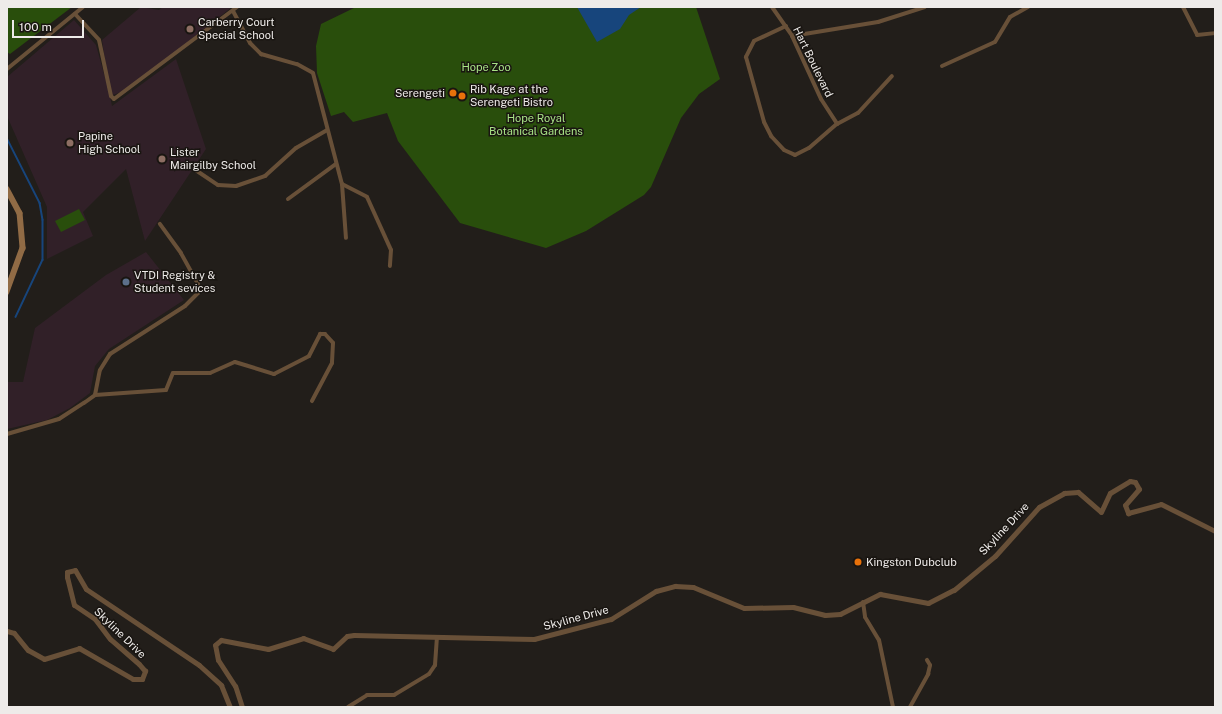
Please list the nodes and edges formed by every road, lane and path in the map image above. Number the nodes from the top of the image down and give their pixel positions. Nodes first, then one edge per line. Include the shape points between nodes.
1 (83, 7) edge
2 (237, 7) edge
3 (772, 7) edge
4 (925, 7) edge
5 (1028, 7) edge
6 (1183, 7) edge
7 (233, 10) junction
8 (75, 14) junction
9 (786, 26) junction
10 (1215, 33) edge
11 (792, 36) junction
12 (942, 66) dead end
13 (7, 69) edge
14 (892, 76) dead end
15 (837, 124) junction
16 (328, 130) junction
17 (336, 164) junction
18 (194, 169) dead end
19 (342, 184) junction
20 (7, 190) edge
21 (288, 199) dead end
22 (160, 224) dead end
23 (346, 238) dead end
24 (390, 266) dead end
25 (7, 292) edge
26 (95, 395) junction
27 (312, 401) dead end
28 (7, 434) edge
29 (1215, 531) edge
30 (863, 602) junction
31 (7, 631) edge
32 (437, 638) junction
33 (927, 660) dead end
34 (230, 707) edge
35 (242, 707) edge
36 (348, 707) edge
37 (893, 707) edge
38 (910, 707) edge

1 - 8 street
2 - 7 street
3 - 9 street, Hart Boulevard
4 - 11 street via 878,22
5 - 12 street via 1010,17 995,42
6 - 10 street via 1196,35
7 - 8 street via 114,99 110,96 99,40
7 - 16 street via 250,43 261,54 297,64 313,72
8 - 13 street
9 - 11 street, Hart Boulevard
9 - 15 street via 754,41 746,51 751,81 771,136 795,155 809,148
11 - 15 street, Hart Boulevard via 821,99
14 - 15 street via 858,113
16 - 17 street
16 - 18 street via 296,148 265,176 236,186 218,184
17 - 19 street
17 - 21 street
19 - 23 street
19 - 24 street via 367,197 391,250
20 - 25 main road via 20,213 23,248
22 - 26 street via 181,253 198,284 198,293 185,306 110,354 100,370
26 - 27 street via 166,390 173,373 210,373 235,362 274,374 309,356 320,334 324,334 333,343 332,363
26 - 28 street via 60,419
29 - 30 street, Skyline Drive via 1161,504 1128,513 1124,507 1138,492 1135,482 1125,483 1110,493 1100,513 1082,494 1071,491 1039,506 995,556 937,600 921,603 880,594
30 - 32 street, Skyline Drive via 840,614 825,615 792,607 744,608 693,587 675,586 656,591 611,620 534,640
30 - 37 street via 865,617 879,640
31 - 34 street, Skyline Drive via 14,633 28,650 44,659 79,648 133,679 142,679 145,671 140,664 110,638 95,619 74,605 67,572 75,570 86,589 199,665 221,685
32 - 35 street, Skyline Drive via 347,636 333,650 303,638 268,649 221,640 215,645 218,660 235,686
32 - 36 street via 435,665 429,674 394,695 367,695
33 - 38 street via 930,665 928,674

